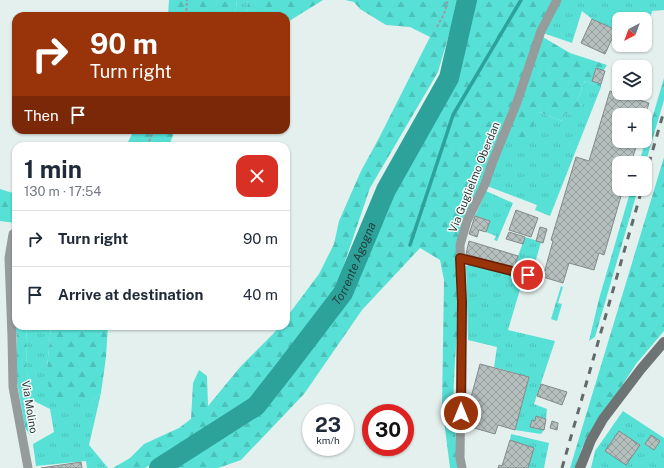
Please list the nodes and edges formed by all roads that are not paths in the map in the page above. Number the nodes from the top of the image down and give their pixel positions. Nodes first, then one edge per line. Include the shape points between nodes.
1 (557, 0) edge
2 (12, 240) edge
3 (460, 258) junction
4 (528, 275) dead end
5 (664, 342) edge
6 (28, 468) edge
7 (462, 468) edge
8 (580, 468) edge

1 - 3 street, Via Guglielmo Oberdan via 541,31 517,102 485,184 467,221 460,245
2 - 6 street, Via Molino via 9,258 13,386
3 - 4 lane
3 - 7 street, Via Guglielmo Oberdan
5 - 8 street via 603,419

